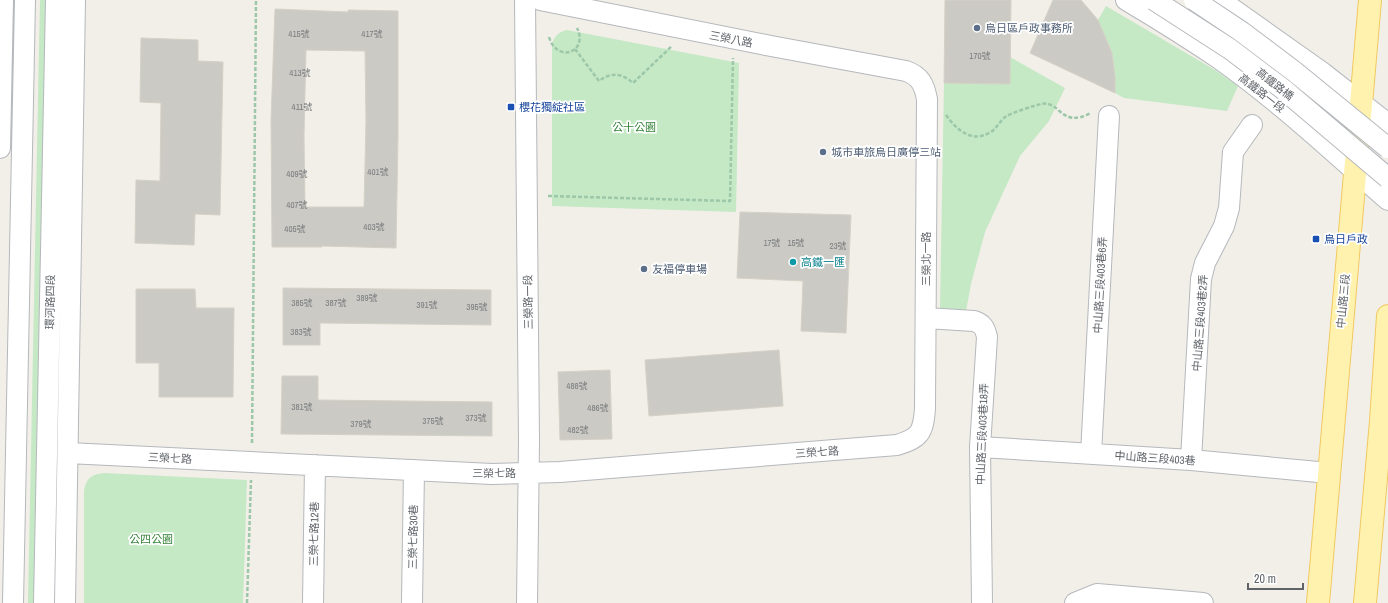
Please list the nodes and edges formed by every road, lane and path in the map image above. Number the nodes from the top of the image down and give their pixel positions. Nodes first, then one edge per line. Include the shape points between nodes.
1 (3, 0) edge
2 (25, 0) edge
3 (56, 0) edge
4 (75, 0) edge
5 (256, 0) edge
6 (524, 0) edge
7 (540, 0) edge
8 (1126, 0) edge
9 (1154, 0) edge
10 (1194, 0) edge
11 (1220, 0) edge
12 (1370, 0) edge
13 (577, 28) dead end
14 (548, 37) dead end
15 (673, 46) dead end
16 (575, 50) junction
17 (733, 58) dead end
18 (921, 80) joint
19 (1361, 103) junction
20 (943, 111) dead end
21 (1109, 116) joint
22 (1388, 124) edge
23 (1252, 125) dead end
24 (0, 148) edge
25 (1388, 148) edge
26 (1355, 171) junction
27 (1388, 178) edge
28 (548, 196) dead end
29 (1388, 200) edge
30 (1388, 316) edge
31 (926, 318) junction
32 (918, 436) joint
33 (252, 447) dead end
34 (980, 447) junction
35 (68, 453) junction
36 (1091, 454) junction
37 (1191, 460) junction
38 (315, 465) junction
39 (414, 470) junction
40 (528, 473) junction
41 (1329, 473) junction
42 (252, 475) dead end
43 (1097, 599) edge
44 (13, 603) edge
45 (44, 603) edge
46 (65, 603) edge
47 (247, 603) edge
48 (313, 603) edge
49 (412, 603) edge
50 (527, 603) edge
51 (982, 603) edge
52 (1076, 603) edge
53 (1203, 603) edge
54 (1318, 603) edge
55 (1365, 603) edge

1 - 24 street
2 - 44 street
3 - 45 street, 環河路四段
4 - 35 street, 環河路四段
5 - 33 path
6 - 40 street, 三榮路一段
7 - 18 street, 三榮八路 via 906,71
8 - 26 street, 高鐵路一段 via 1221,60
9 - 27 street, 高鐵路橋, bridge via 1230,50 1283,89
10 - 25 street, 高鐵路橋, bridge via 1260,46
11 - 19 street
12 - 19 main road, 中山路三段
13 - 16 path via 581,40
14 - 16 path via 556,50 562,53
15 - 16 path via 633,83 618,74 604,77 599,81
17 - 28 path via 730,201
18 - 31 street, 三榮北一路 via 927,99
19 - 22 street
19 - 26 main road, 中山路三段
20 - 21 path via 962,132 972,136 990,133 1004,117 1040,104 1048,103 1054,106 1066,117 1076,118 1095,111 1103,111
21 - 36 street, 中山路三段403巷6弄
23 - 37 street, 中山路三段403巷2弄 via 1233,152 1226,220 1205,263 1201,279
26 - 29 street, 高鐵路一段
26 - 41 main road, 中山路三段
30 - 55 main road
31 - 32 street, 三榮北一路 via 925,409 924,423
31 - 34 street, 中山路三段403巷18弄 via 974,321 984,326 987,337
32 - 40 street, 三榮七路 via 897,445
34 - 36 street, 中山路三段403巷
34 - 51 street, 中山路三段403巷18弄
35 - 38 street, 三榮七路
35 - 46 street, 環河路四段
36 - 37 street, 中山路三段403巷
37 - 41 street, 中山路三段403巷
38 - 39 street, 三榮七路
38 - 48 street, 三榮七路12巷
39 - 40 street, 三榮七路
39 - 49 street, 三榮七路30巷
40 - 50 street, 三榮路一段
41 - 54 main road, 中山路三段
42 - 47 path
43 - 52 street
43 - 53 street

